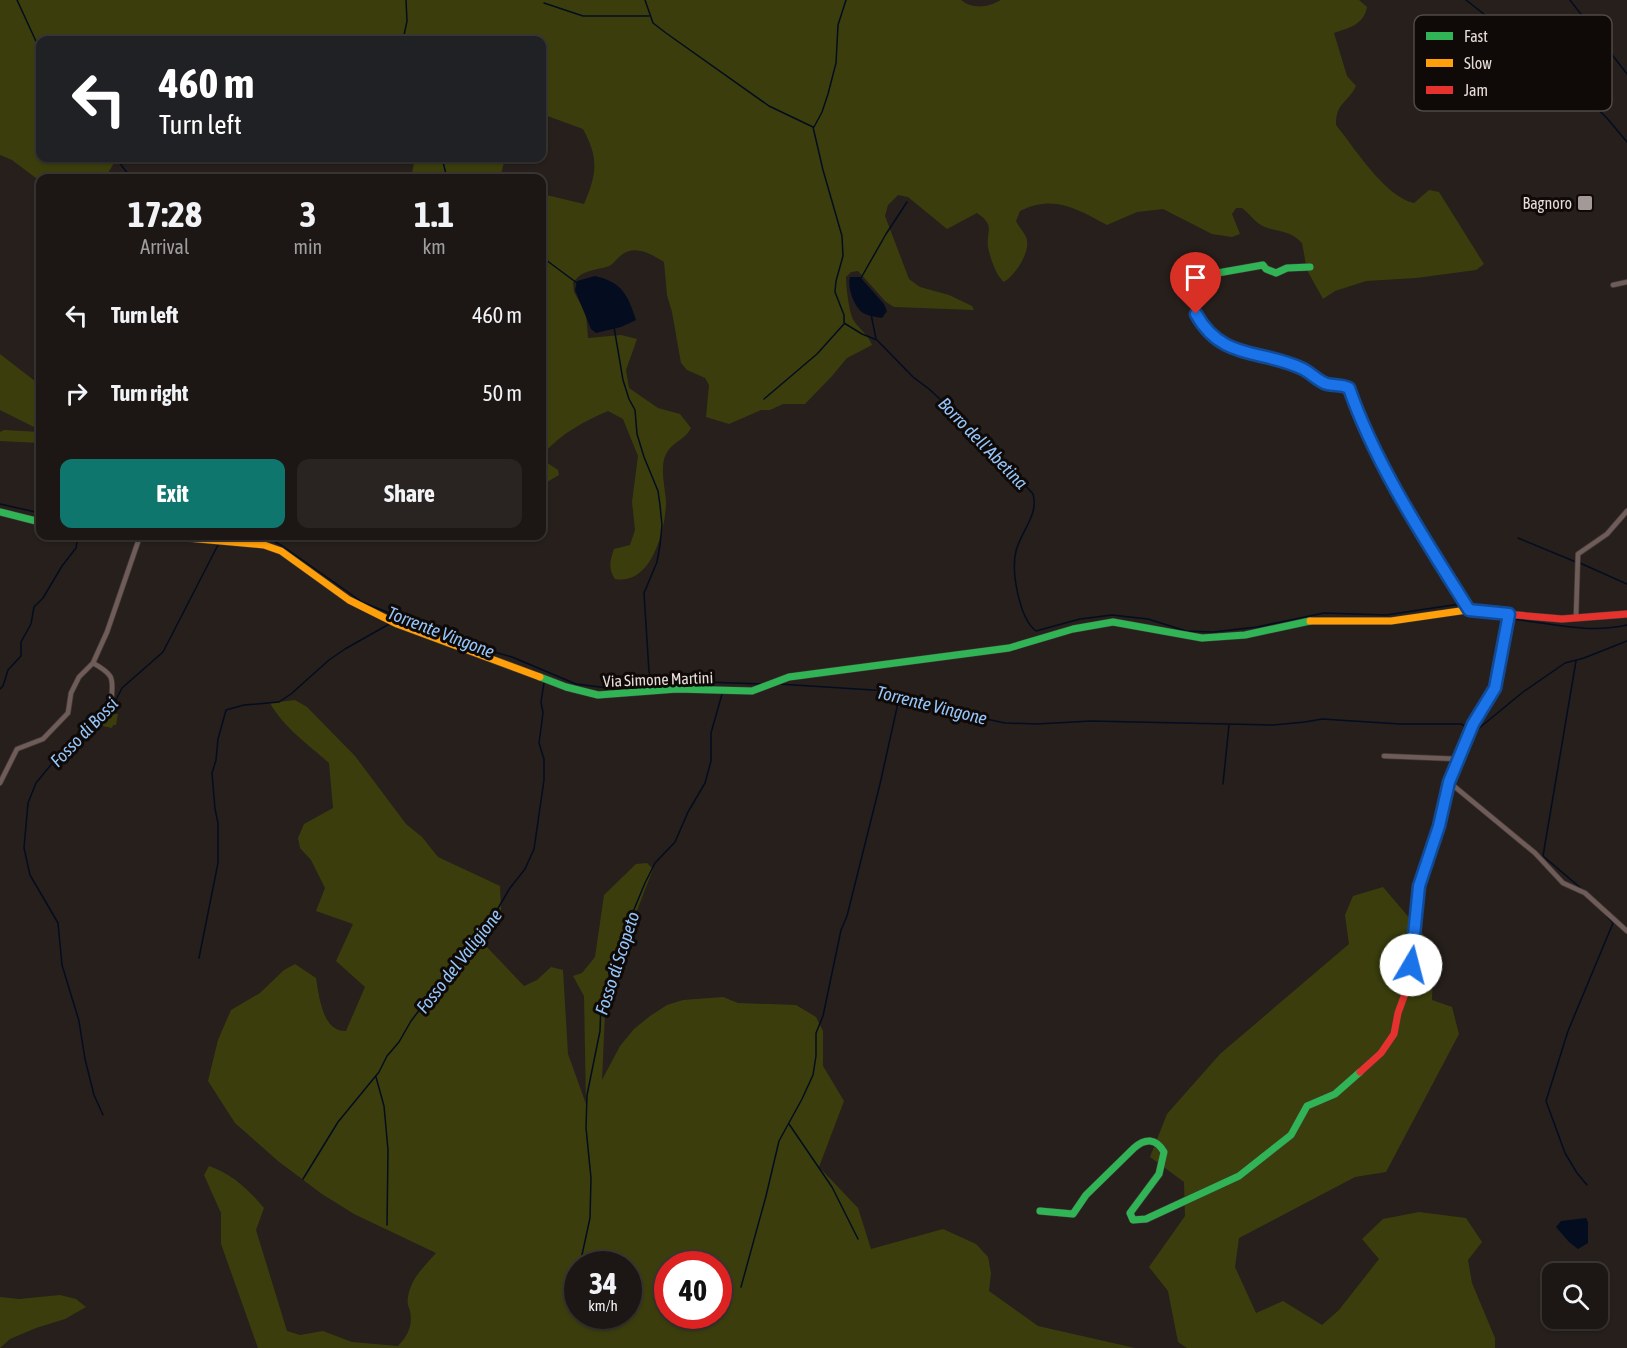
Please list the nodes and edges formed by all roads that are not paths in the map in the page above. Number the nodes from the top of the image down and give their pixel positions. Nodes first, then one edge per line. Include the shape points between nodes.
1 (1310, 267) dead end
2 (1627, 282) edge
3 (1613, 285) dead end
4 (1627, 511) edge
5 (0, 512) edge
6 (36, 521) edge
7 (139, 540) edge
8 (225, 540) edge
9 (1469, 610) junction
10 (1509, 614) junction
11 (1627, 614) edge
12 (1575, 618) junction
13 (93, 663) junction
14 (112, 704) dead end
15 (1384, 756) dead end
16 (1459, 759) junction
17 (1449, 782) junction
18 (0, 783) edge
19 (1627, 931) edge
20 (1040, 1211) dead end

1 - 9 street via 1287,268 1276,273 1263,265 1212,273 1197,288 1196,314 1204,328 1233,350 1269,357 1303,369 1326,384 1349,388 1400,497
2 - 3 street
4 - 12 street via 1607,534 1578,554
5 - 6 street
7 - 13 street
8 - 9 street, Via Simone Martini via 255,542 281,551 349,600 393,622 566,687 598,695 677,689 752,691 789,677 1009,648 1113,622 1202,638 1245,635 1307,621 1391,621
9 - 10 street, Via Simone Martini
10 - 12 street, Via Simone Martini
10 - 16 street via 1495,688 1473,724
11 - 12 street, Via Simone Martini
13 - 14 street via 108,672 113,683
13 - 18 street via 79,677 68,712 43,739 17,749
15 - 16 street
16 - 17 street
17 - 19 street via 1535,853 1563,883 1585,893
17 - 20 street via 1419,886 1407,991 1394,1034 1381,1053 1335,1094 1307,1106 1291,1136 1239,1176 1146,1219 1133,1220 1130,1214 1161,1168 1164,1152 1150,1140 1134,1148 1086,1195 1073,1214

